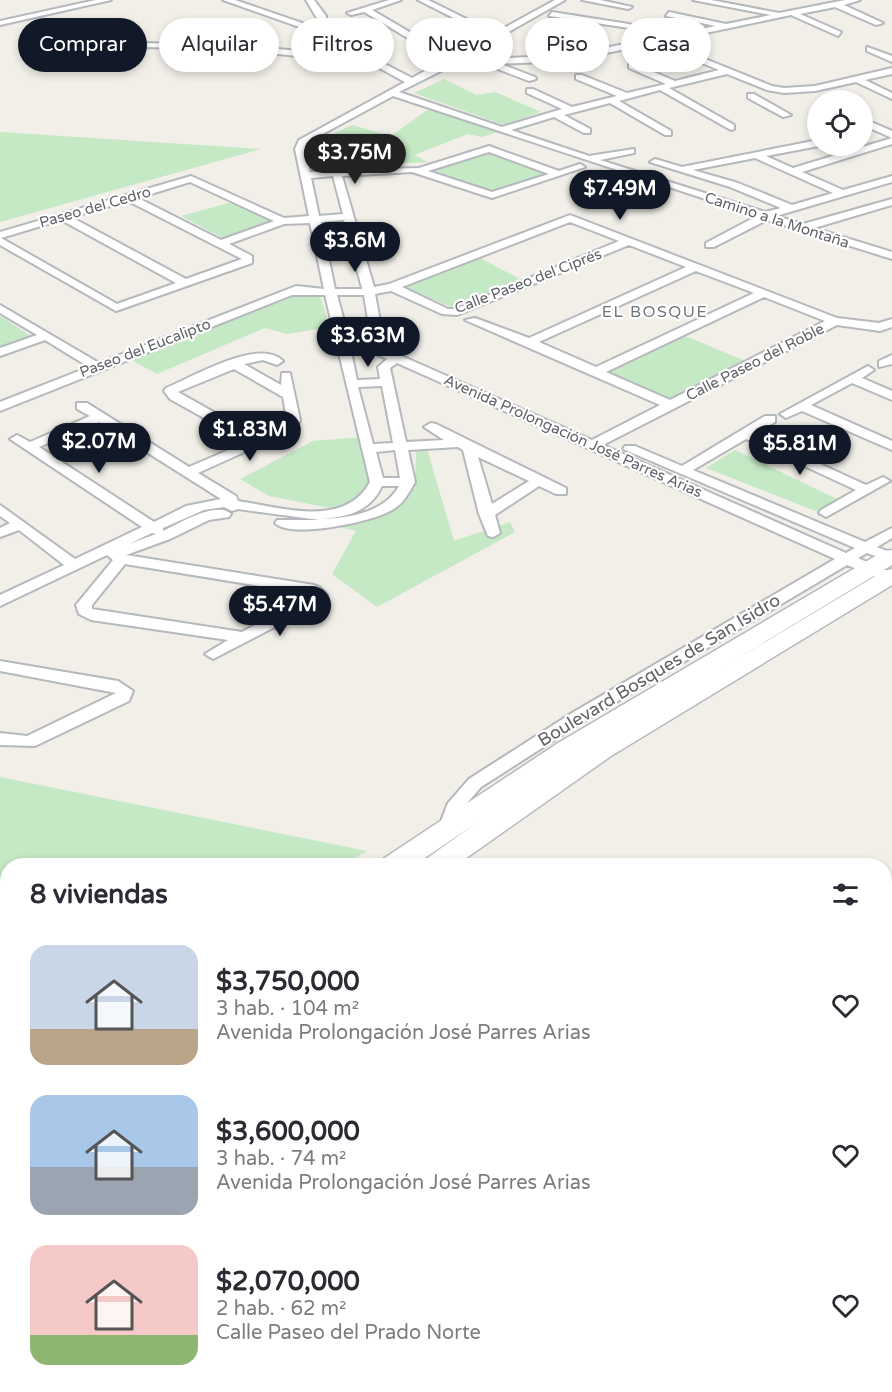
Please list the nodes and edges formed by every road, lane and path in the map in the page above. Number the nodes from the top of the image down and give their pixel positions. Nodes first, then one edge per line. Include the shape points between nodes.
1 (107, 0) edge
2 (226, 0) edge
3 (397, 0) edge
4 (422, 0) edge
5 (586, 0) edge
6 (697, 0) edge
7 (811, 0) edge
8 (856, 0) edge
9 (309, 1) edge
10 (565, 2) edge
11 (837, 4) junction
12 (628, 7) dead end
13 (365, 9) junction
14 (351, 13) dead end
15 (792, 13) junction
16 (552, 14) junction
17 (669, 14) dead end
18 (781, 15) junction
19 (322, 18) edge
20 (458, 18) edge
21 (291, 21) edge
22 (0, 23) edge
23 (879, 23) dead end
24 (621, 25) edge
25 (727, 26) junction
26 (513, 29) edge
27 (711, 29) edge
28 (406, 34) edge
29 (838, 34) dead end
30 (513, 37) edge
31 (147, 45) edge
32 (621, 47) edge
33 (870, 49) dead end
34 (892, 59) edge
35 (513, 62) edge
36 (711, 64) edge
37 (728, 71) junction
38 (892, 71) edge
39 (430, 72) edge
40 (447, 72) edge
41 (513, 72) edge
42 (646, 72) edge
43 (579, 77) dead end
44 (853, 78) junction
45 (532, 79) dead end
46 (410, 81) junction
47 (674, 84) junction
48 (661, 87) junction
49 (776, 90) junction
50 (811, 90) edge
51 (807, 91) edge
52 (390, 92) junction
53 (530, 92) dead end
54 (401, 94) junction
55 (625, 96) junction
56 (751, 96) junction
57 (892, 96) edge
58 (738, 99) dead end
59 (611, 100) junction
60 (571, 110) junction
61 (556, 114) junction
62 (786, 115) dead end
63 (873, 126) edge
64 (731, 127) dead end
65 (503, 130) junction
66 (882, 130) junction
67 (587, 131) dead end
68 (873, 132) edge
69 (668, 134) dead end
70 (892, 135) edge
71 (308, 136) junction
72 (327, 138) junction
73 (892, 141) edge
74 (807, 145) edge
75 (631, 151) dead end
76 (756, 154) junction
77 (655, 162) dead end
78 (583, 163) junction
79 (421, 170) junction
80 (680, 170) junction
81 (793, 171) junction
82 (338, 172) junction
83 (559, 174) junction
84 (306, 175) junction
85 (892, 179) edge
86 (842, 193) junction
87 (129, 197) junction
88 (892, 202) edge
89 (791, 208) junction
90 (61, 216) junction
91 (765, 216) junction
92 (350, 217) junction
93 (315, 219) junction
94 (283, 221) junction
95 (801, 228) junction
96 (0, 235) edge
97 (631, 240) junction
98 (0, 241) edge
99 (220, 244) junction
100 (710, 244) dead end
101 (662, 253) joint
102 (892, 256) edge
103 (697, 266) junction
104 (187, 284) junction
105 (392, 287) junction
106 (371, 289) junction
107 (331, 290) junction
108 (764, 293) junction
109 (0, 308) edge
110 (471, 320) dead end
111 (835, 321) junction
112 (892, 323) edge
113 (342, 334) junction
114 (46, 336) junction
115 (377, 338) junction
116 (529, 342) junction
117 (0, 352) edge
118 (397, 357) junction
119 (277, 361) dead end
120 (233, 363) junction
121 (97, 366) junction
122 (868, 370) dead end
123 (596, 372) junction
124 (286, 376) dead end
125 (853, 380) junction
126 (387, 382) junction
127 (351, 384) junction
128 (288, 394) junction
129 (892, 396) edge
130 (670, 405) junction
131 (82, 406) dead end
132 (802, 406) junction
133 (0, 407) edge
134 (786, 414) dead end
135 (100, 418) junction
136 (770, 419) dead end
137 (432, 427) dead end
138 (745, 434) junction
139 (17, 439) dead end
140 (258, 442) junction
141 (599, 442) junction
142 (464, 445) junction
143 (892, 446) edge
144 (29, 447) junction
145 (400, 447) junction
146 (367, 448) junction
147 (683, 471) junction
148 (188, 472) junction
149 (538, 481) junction
150 (884, 481) dead end
151 (377, 482) junction
152 (408, 482) junction
153 (867, 490) junction
154 (561, 491) dead end
155 (369, 498) junction
156 (386, 506) junction
157 (0, 509) edge
158 (231, 510) junction
159 (826, 513) dead end
160 (486, 514) junction
161 (285, 518) junction
162 (20, 524) junction
163 (150, 526) junction
164 (892, 532) edge
165 (0, 533) edge
166 (493, 533) dead end
167 (165, 536) junction
168 (115, 554) junction
169 (847, 558) junction
170 (81, 563) junction
171 (885, 569) edge
172 (0, 601) edge
173 (242, 637) junction
174 (213, 654) dead end
175 (0, 666) edge
176 (0, 739) edge
177 (447, 829) junction
178 (405, 858) edge
179 (447, 858) edge

1 - 22 street
2 - 21 street
3 - 13 street
4 - 20 street
5 - 12 street
6 - 18 street
7 - 11 street
8 - 11 street
9 - 19 street
10 - 16 street
10 - 26 street
11 - 15 street
11 - 23 street
13 - 14 street
13 - 28 street
15 - 18 street
15 - 29 street
16 - 24 street
16 - 30 street
17 - 25 street
18 - 25 street
25 - 27 street
31 - 46 street via 220,46 345,58 374,62
32 - 35 street via 569,58
33 - 34 street
36 - 37 street
37 - 47 street
37 - 49 street
38 - 44 street
39 - 46 street
40 - 54 street
41 - 45 street
42 - 47 street
43 - 55 street
44 - 50 street
44 - 57 street
46 - 52 street
47 - 48 street
48 - 55 street
48 - 64 street
49 - 51 street
49 - 56 street
52 - 54 street, Camino a la Montaña
52 - 71 street
53 - 60 street
54 - 65 street, Camino a la Montaña
54 - 72 street via 341,126
55 - 59 street
56 - 58 street
56 - 62 street
59 - 60 street
59 - 69 street
60 - 61 street
61 - 65 street
61 - 67 street
63 - 66 street
65 - 78 street, Camino a la Montaña
66 - 68 street
66 - 70 street
71 - 72 street
71 - 84 street via 300,149
72 - 82 street
73 - 81 street
74 - 76 street
75 - 78 street
76 - 80 street
76 - 81 street
77 - 80 street
78 - 83 street
78 - 91 street, Camino a la Montaña
79 - 82 street
79 - 83 street via 492,195
79 - 83 street via 489,149
80 - 89 street via 734,185
81 - 86 street
82 - 84 street
82 - 92 street
84 - 93 street
85 - 86 street
86 - 89 street
87 - 90 street, Paseo del Cedro
87 - 94 street, Paseo del Cedro via 191,179
87 - 99 street
88 - 95 street
89 - 91 street
90 - 96 street, Paseo del Cedro
90 - 104 street
91 - 95 street, Camino a la Montaña
91 - 100 street
92 - 93 street
92 - 106 street
93 - 94 street
93 - 107 street
94 - 99 street
95 - 102 street, Camino a la Montaña
97 - 101 street, Calle Paseo del Ciprés
97 - 105 street, Calle Paseo del Ciprés via 570,218
97 - 105 street, Calle Paseo del Ciprés via 457,312 446,312
98 - 104 street via 116,308
99 - 104 street via 248,261
101 - 103 street, Calle Paseo del Roble
103 - 108 street, Calle Paseo del Roble
103 - 116 street
105 - 106 street, Calle Paseo del Ciprés
106 - 107 street, Calle Paseo del Ciprés
106 - 115 street
107 - 113 street
107 - 121 street, Paseo del Eucalipto via 292,292
108 - 111 street, Calle Paseo del Roble
108 - 123 street
109 - 114 street
110 - 116 street, Calle Paseo del Roble
111 - 112 street via 880,327
111 - 130 street, Calle Paseo del Roble
113 - 115 street, Avenida Prolongación José Parres Arias via 358,332
113 - 118 street, Avenida Prolongación José Parres Arias
113 - 127 street
114 - 117 street
114 - 121 street
115 - 141 street, Avenida Prolongación José Parres Arias
116 - 123 street, Calle Paseo del Roble
118 - 126 street via 384,367
118 - 141 street, Avenida Prolongación José Parres Arias
119 - 120 street via 259,355
120 - 128 street
120 - 140 street via 170,391
121 - 133 street, Paseo del Eucalipto
122 - 125 street
123 - 130 street, Calle Paseo del Roble
124 - 128 street
125 - 129 street
125 - 132 street
126 - 127 street
126 - 145 street
127 - 146 street
128 - 140 street via 293,424
130 - 141 street, Calle Paseo del Roble
131 - 135 street
132 - 134 street
132 - 143 street
135 - 144 street
135 - 148 street
136 - 138 street
137 - 142 street
138 - 147 street
138 - 153 street
139 - 144 street
140 - 148 street
141 - 147 street, Avenida Prolongación José Parres Arias
141 - 169 street, Avenida Prolongación José Parres Arias
142 - 145 street
142 - 149 street
142 - 160 street
144 - 163 street
145 - 146 street
145 - 152 street
146 - 151 street
147 - 171 street, Avenida Prolongación José Parres Arias
148 - 158 street via 231,499
149 - 154 street
149 - 160 street
150 - 153 street
151 - 152 street
151 - 155 street
152 - 156 street via 401,495
153 - 159 street
155 - 156 street
155 - 161 street via 348,511
156 - 161 street via 330,526
157 - 162 street
158 - 161 street
158 - 163 street via 221,503 191,508
158 - 167 street via 206,516
160 - 166 street
162 - 165 street
162 - 170 street
163 - 167 street
163 - 168 street
164 - 171 street, Boulevard Bosques de San Isidro
167 - 168 street
168 - 170 street
168 - 173 street via 84,605 91,615
168 - 173 street via 314,590 319,595
169 - 171 street, Boulevard Bosques de San Isidro
169 - 177 street, Boulevard Bosques de San Isidro via 578,717 475,783 454,807
170 - 172 street
171 - 177 main road, Boulevard Bosques de San Isidro via 567,749
171 - 179 main road, Boulevard Bosques de San Isidro via 482,831
173 - 174 street
175 - 176 street via 118,686 125,691 123,697 37,739 17,743
177 - 178 main road, Boulevard Bosques de San Isidro

